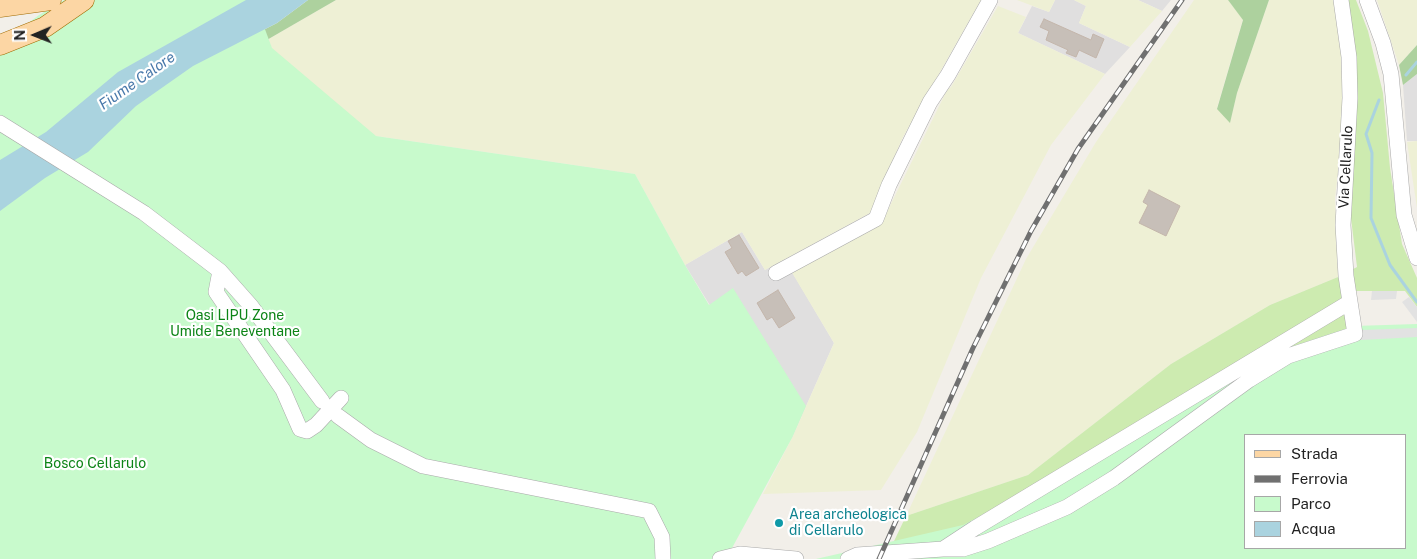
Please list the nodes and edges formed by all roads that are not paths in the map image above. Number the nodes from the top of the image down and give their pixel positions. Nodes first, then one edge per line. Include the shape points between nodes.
1 (51, 0) edge
2 (84, 0) edge
3 (990, 0) edge
4 (1341, 0) edge
5 (1366, 0) edge
6 (0, 7) edge
7 (0, 45) edge
8 (0, 123) edge
9 (1417, 258) edge
10 (220, 271) junction
11 (776, 273) dead end
12 (1350, 302) junction
13 (341, 398) dead end
14 (322, 401) dead end
15 (338, 416) dead end
16 (943, 549) junction
17 (663, 559) edge
18 (720, 559) edge
19 (796, 559) edge
20 (848, 559) edge

1 - 6 main road
2 - 7 main road via 45,28
3 - 11 street via 930,102 876,219
4 - 12 street, Via Cellarulo via 1350,57 1343,224
5 - 9 street via 1391,74 1404,214
8 - 10 street via 144,213
10 - 13 street via 216,292 283,390 300,428 307,431 316,425
10 - 14 street via 251,306
12 - 16 street
12 - 16 street, Via Cellarulo via 1355,334 1288,356 1249,380 1114,478 1067,507 988,541 963,549
15 - 17 street via 371,440 423,466 649,511 662,537
16 - 20 street via 857,555
18 - 19 street via 740,554

